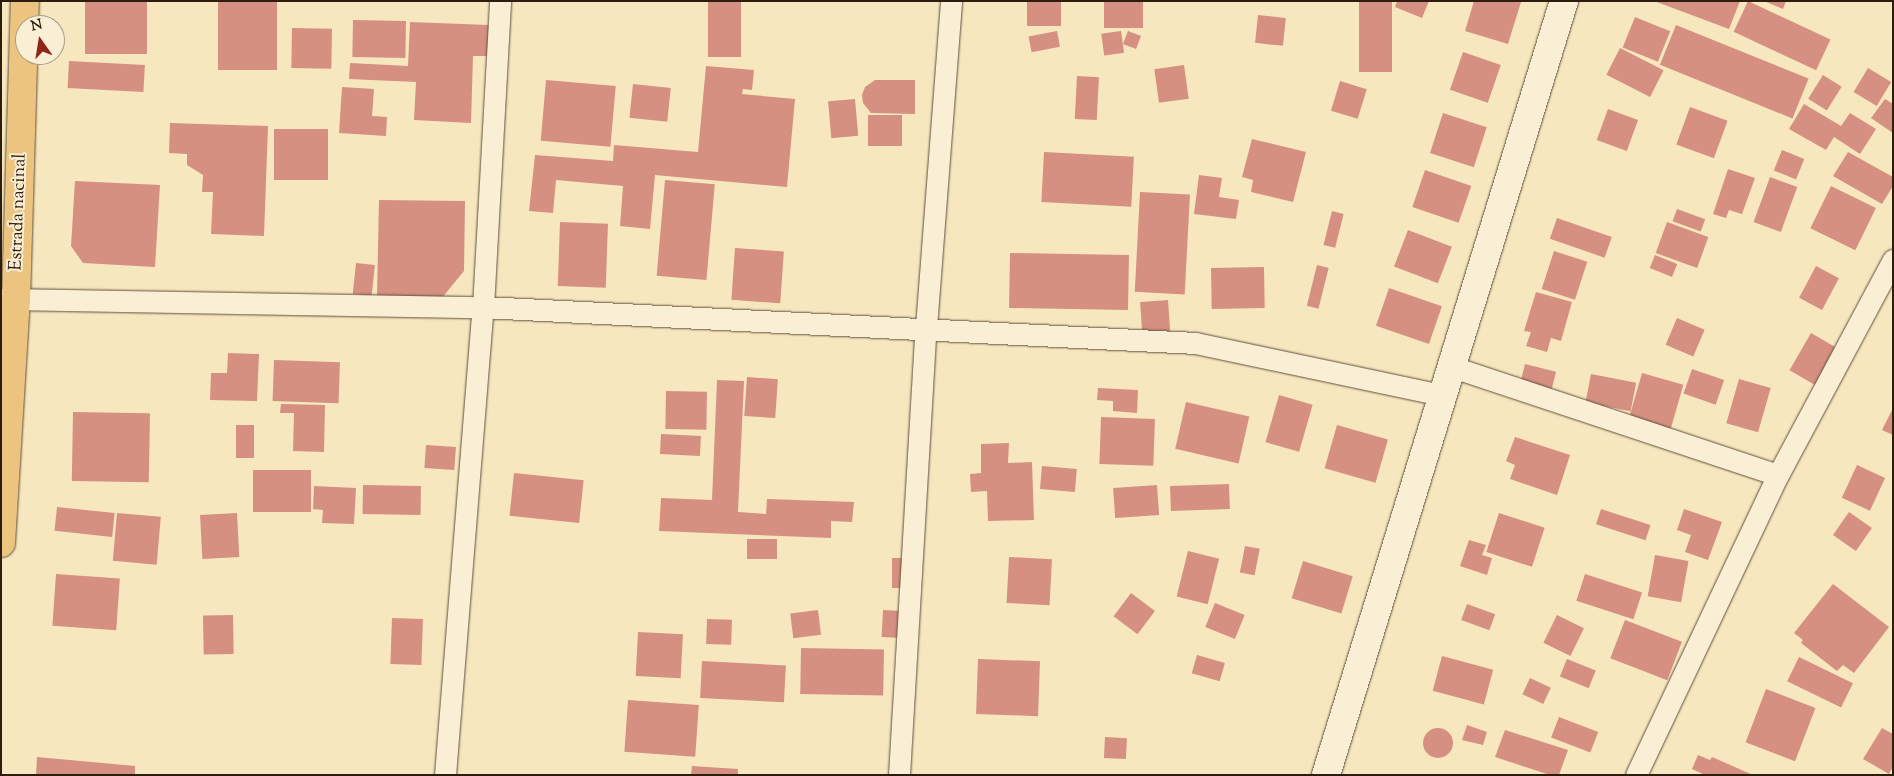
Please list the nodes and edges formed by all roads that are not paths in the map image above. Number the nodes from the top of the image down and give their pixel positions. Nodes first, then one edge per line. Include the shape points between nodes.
1 (25, 1) edge
2 (500, 1) edge
3 (951, 1) edge
4 (1564, 1) edge
5 (1893, 260) edge
6 (9, 299) edge
7 (483, 307) junction
8 (926, 327) junction
9 (1453, 367) junction
10 (1441, 395) junction
11 (1778, 475) junction
12 (1, 543) edge
13 (445, 775) edge
14 (899, 775) edge
15 (1326, 775) edge
16 (1636, 775) edge

1 - 6 highway, Estrada nacinal
2 - 7 street
3 - 8 street
4 - 9 street
5 - 11 street
6 - 7 street
6 - 12 highway, Estrada nacinal
7 - 8 street
7 - 13 street
8 - 10 street via 1196,343
8 - 14 street
9 - 10 street
9 - 11 street
10 - 15 street
11 - 16 street

